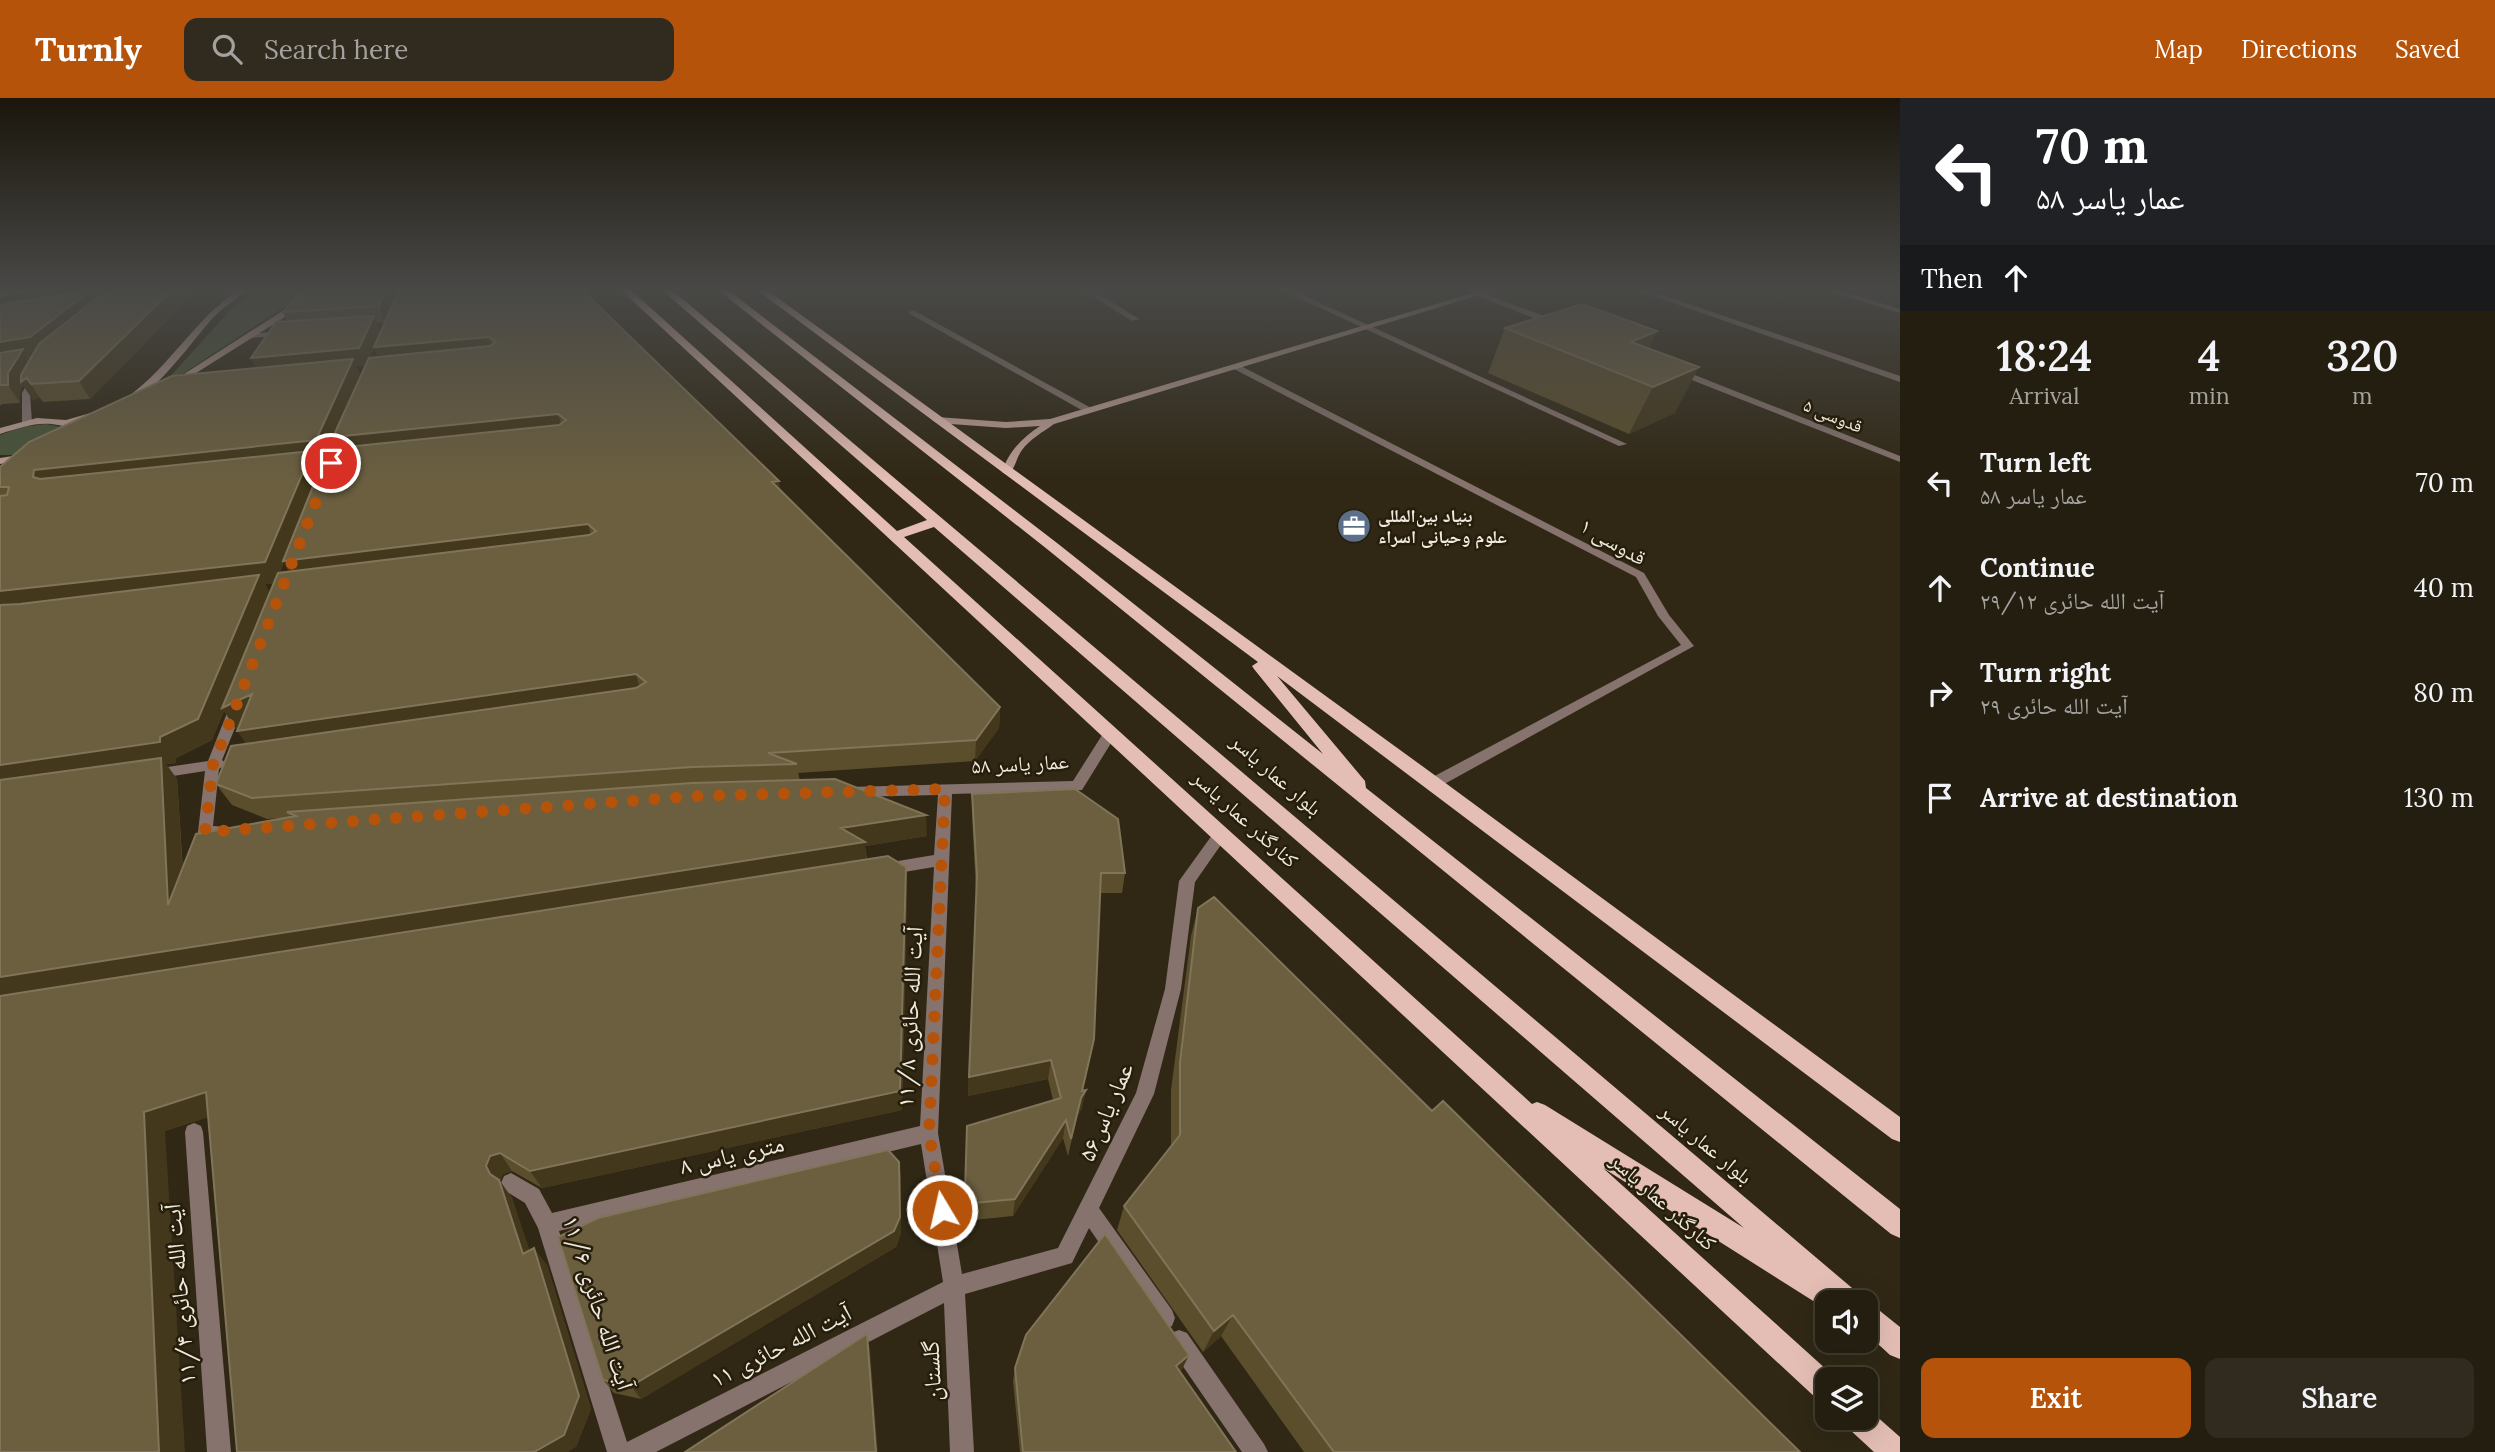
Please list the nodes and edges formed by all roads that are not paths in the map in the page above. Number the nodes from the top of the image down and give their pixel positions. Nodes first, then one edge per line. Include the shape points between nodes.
1 (176, 353) edge
2 (222, 353) edge
3 (694, 353) edge
4 (740, 353) edge
5 (803, 353) edge
6 (847, 353) edge
7 (986, 353) edge
8 (1285, 353) edge
9 (1426, 353) edge
10 (1824, 353) edge
11 (1237, 368) junction
12 (1671, 369) edge
13 (38, 370) edge
14 (1900, 379) edge
15 (190, 387) edge
16 (163, 390) joint
17 (153, 396) edge
18 (1090, 411) junction
19 (937, 420) junction
20 (67, 422) junction
21 (1051, 422) junction
22 (27, 423) junction
23 (0, 431) edge
24 (1622, 444) dead end
25 (1900, 459) edge
26 (0, 461) edge
27 (0, 471) edge
28 (1007, 472) junction
29 (938, 521) junction
30 (894, 536) junction
31 (1242, 645) junction
32 (243, 689) edge
33 (1109, 734) junction
34 (241, 761) edge
35 (213, 765) junction
36 (133, 777) edge
37 (1434, 783) junction
38 (945, 789) junction
39 (835, 792) edge
40 (1386, 817) junction
41 (246, 829) edge
42 (1220, 835) junction
43 (941, 860) junction
44 (873, 871) edge
45 (1498, 1088) junction
46 (1900, 1131) edge
47 (194, 1132) dead end
48 (929, 1133) junction
49 (511, 1183) dead end
50 (1089, 1211) junction
51 (547, 1224) junction
52 (1900, 1225) edge
53 (954, 1287) junction
54 (1818, 1290) edge
55 (1835, 1290) edge
56 (1815, 1378) edge
57 (1871, 1430) edge
58 (219, 1452) edge
59 (619, 1452) edge
60 (632, 1452) edge
61 (962, 1452) edge
62 (1256, 1452) edge
63 (1895, 1452) edge

1 - 17 main road via 119,409
2 - 16 main road
3 - 30 main road, کنارگذر عمار یاسر
4 - 29 main road, بلوار عمار یاسر
5 - 40 main road, بلوار عمار یاسر via 1052,546
6 - 19 main road
7 - 18 street
8 - 11 main road
9 - 24 street
10 - 14 street
11 - 18 main road
11 - 37 street, قدوسی ۱ via 1640,575 1688,646
12 - 25 street, قدوسی ۵
13 - 22 street via 26,393
15 - 16 street
18 - 21 main road
19 - 21 main road via 1006,425
19 - 28 main road
20 - 20 main road via 108,414 70,437 75,428
20 - 22 main road
21 - 28 main road via 1023,441 1012,454
22 - 23 main road
26 - 27 main road via 31,456
28 - 31 main road
29 - 30 main road
29 - 55 main road, بلوار عمار یاسر
30 - 33 main road, کنارگذر عمار یاسر
31 - 37 main road
31 - 40 main road
32 - 35 street
33 - 38 street, عمار یاسر ۵۸ via 1077,786
33 - 42 main road, کنارگذر عمار یاسر
34 - 35 street
35 - 36 street
35 - 41 street via 205,832
37 - 46 main road
38 - 39 street, عمار یاسر ۵۸
38 - 43 street, آیت الله حائری ۱۱/۸
40 - 52 main road, بلوار عمار یاسر
42 - 45 main road, کنارگذر عمار یاسر
42 - 50 street, عمار یاس۵۶ via 1187,881 1173,989 1145,1094
43 - 44 street
43 - 48 street, آیت الله حائری ۱۱/۸
45 - 54 main road
45 - 56 main road, کنارگذر عمار یاسر
47 - 58 street, آیت الله حائری ۱۱/۴
48 - 51 street, ۸ متری یاس
48 - 53 street, آیت الله حائری ۱۱/۸
49 - 51 street, آیت الله حائری ۱۱/۶ via 532,1196
50 - 53 street, عمار یاس۵۶ via 1065,1256
50 - 62 street
51 - 59 street, آیت الله حائری ۱۱/۶
53 - 60 street, آیت الله حائری ۱۱
53 - 61 street, گلستان
57 - 63 main road

